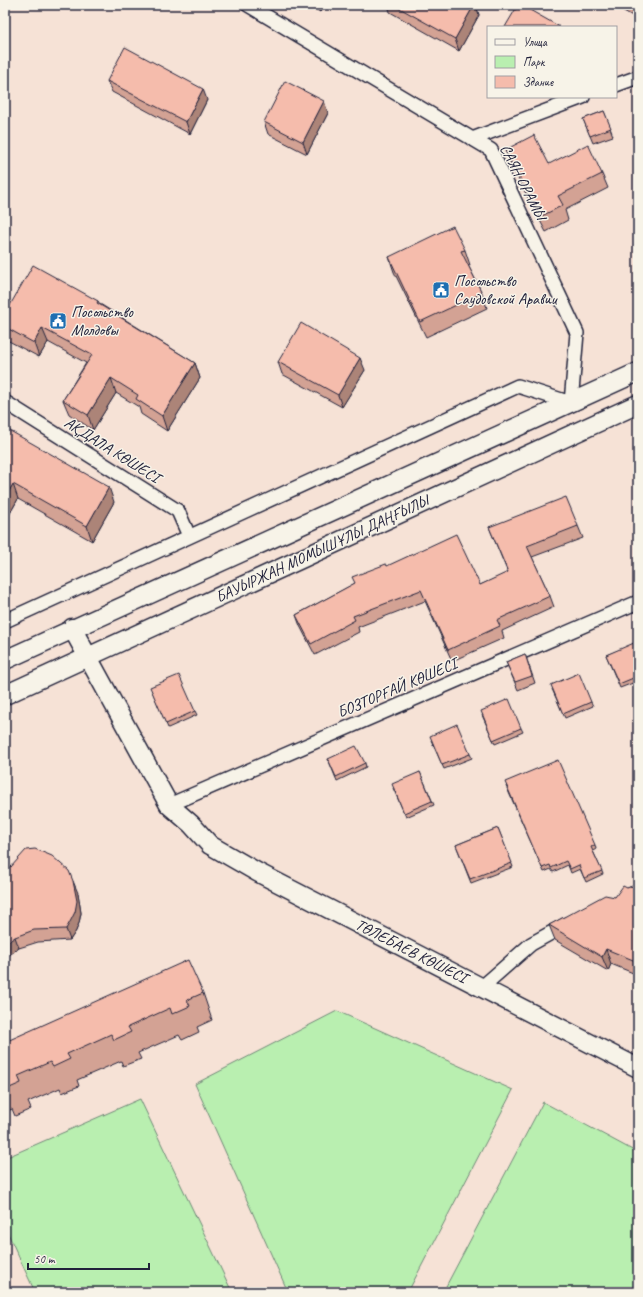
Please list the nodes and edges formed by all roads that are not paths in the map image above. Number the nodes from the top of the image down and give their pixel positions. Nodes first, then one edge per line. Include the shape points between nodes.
1 (248, 5) edge
2 (638, 76) edge
3 (617, 85) edge
4 (580, 98) edge
5 (472, 139) junction
6 (638, 372) edge
7 (5, 402) edge
8 (571, 403) junction
9 (638, 404) edge
10 (189, 536) junction
11 (638, 602) edge
12 (5, 620) edge
13 (72, 628) junction
14 (88, 657) junction
15 (5, 660) edge
16 (5, 695) edge
17 (168, 805) junction
18 (576, 919) edge
19 (482, 986) junction
20 (638, 1068) edge

1 - 5 street, САЯН ОРАМЫ
2 - 3 street
4 - 5 street
5 - 8 street, САЯН ОРАМЫ via 491,150 577,333
6 - 8 main road, БАУЫРЖАН МОМЫШҰЛЫ ДАҢҒЫЛЫ
7 - 10 street, АҚДАЛА КӨШЕСІ via 178,511
8 - 10 street via 518,386
8 - 13 main road, БАУЫРЖАН МОМЫШҰЛЫ ДАҢҒЫЛЫ
9 - 14 main road, БАУЫРЖАН МОМЫШҰЛЫ ДАҢҒЫЛЫ
10 - 12 street
11 - 17 street, БОЗТОРҒАЙ КӨШЕСІ
13 - 14 main road
13 - 15 main road, БАУЫРЖАН МОМЫШҰЛЫ ДАҢҒЫЛЫ
14 - 16 main road, БАУЫРЖАН МОМЫШҰЛЫ ДАҢҒЫЛЫ
14 - 17 main road
17 - 19 main road, ТӨЛЕБАЕВ КӨШЕСІ via 210,844 257,872
18 - 19 street via 531,944
19 - 20 main road, ТӨЛЕБАЕВ КӨШЕСІ

